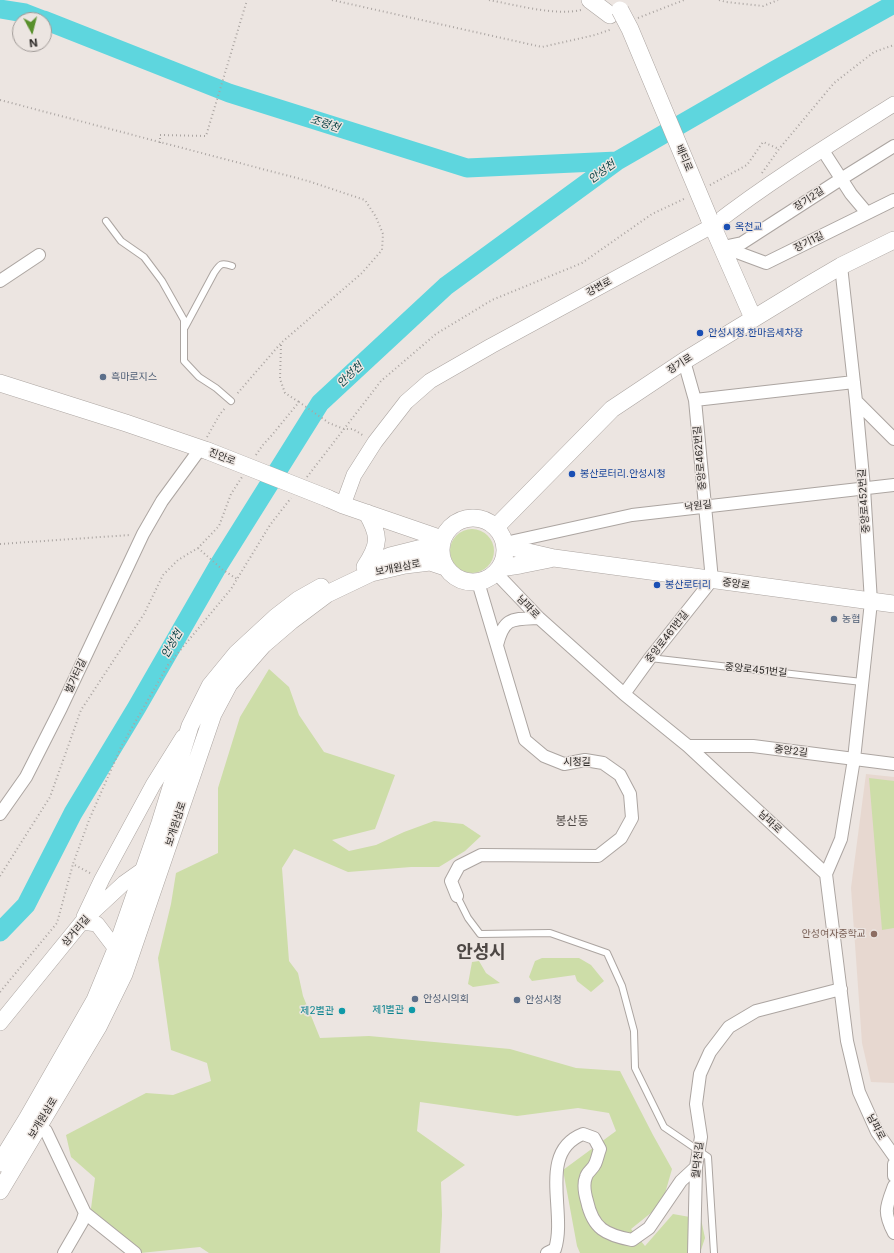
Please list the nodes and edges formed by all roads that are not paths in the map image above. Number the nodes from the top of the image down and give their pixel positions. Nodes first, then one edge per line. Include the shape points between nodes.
1 (588, 4) edge
2 (620, 17) edge
3 (894, 104) edge
4 (894, 146) edge
5 (822, 149) junction
6 (841, 179) junction
7 (894, 200) edge
8 (867, 213) junction
9 (106, 221) dead end
10 (711, 222) junction
11 (894, 240) edge
12 (722, 247) junction
13 (39, 255) dead end
14 (232, 266) dead end
15 (841, 266) junction
16 (0, 281) edge
17 (753, 318) junction
18 (184, 329) junction
19 (684, 361) junction
20 (854, 382) junction
21 (0, 383) edge
22 (695, 400) junction
23 (231, 401) road end
24 (856, 401) junction
25 (894, 439) edge
26 (204, 450) junction
27 (894, 485) edge
28 (864, 488) junction
29 (343, 505) junction
30 (705, 505) junction
31 (367, 513) junction
32 (496, 527) junction
33 (442, 541) junction
34 (505, 544) junction
35 (554, 558) junction
36 (365, 567) junction
37 (445, 567) junction
38 (498, 570) junction
39 (712, 580) junction
40 (478, 582) junction
41 (871, 602) junction
42 (894, 604) edge
43 (539, 618) junction
44 (497, 645) junction
45 (650, 658) junction
46 (862, 682) junction
47 (624, 694) junction
48 (190, 726) junction
49 (688, 746) junction
50 (854, 759) junction
51 (894, 764) edge
52 (0, 814) edge
53 (166, 852) junction
54 (142, 870) junction
55 (826, 874) junction
56 (457, 896) joint
57 (82, 922) junction
58 (116, 949) junction
59 (841, 989) junction
60 (0, 1023) edge
61 (33, 1122) junction
62 (698, 1150) junction
63 (894, 1156) edge
64 (0, 1163) edge
65 (894, 1164) edge
66 (696, 1167) junction
67 (894, 1176) edge
68 (894, 1186) edge
69 (0, 1191) edge
70 (85, 1213) junction
71 (894, 1233) edge
72 (64, 1253) edge
73 (135, 1253) edge
74 (547, 1253) edge
75 (694, 1253) edge
76 (714, 1253) edge

1 - 2 main road
2 - 10 main road, 배티로, bridge
3 - 5 street, 강변로
4 - 6 street, 장기2길
5 - 6 street
5 - 10 street, 강변로
6 - 8 street
6 - 12 street, 장기2길 via 742,243
7 - 8 street, 장기1길
8 - 12 street, 장기1길 via 766,263
9 - 18 lane via 121,241 144,257 162,281 184,320
10 - 12 main road, 배티로
10 - 29 street, 강변로 via 430,381 406,402 375,442 354,475
11 - 15 main road, 장기로
12 - 17 main road, 배티로
13 - 16 street
14 - 18 lane via 219,265
15 - 17 main road, 장기로
15 - 20 street, 중앙로452번길
17 - 19 main road, 장기로
18 - 23 lane via 184,361 199,377
19 - 22 street, 중앙로462번길
19 - 32 main road, 장기로 via 612,409
20 - 22 street
20 - 24 street, 중앙로452번길
21 - 26 main road, 진안로
22 - 30 street, 중앙로462번길
24 - 25 street
24 - 28 street, 중앙로452번길
26 - 29 main road, 진안로, bridge
26 - 52 street, 벌가터길 via 162,501 143,534 26,777
27 - 28 street, 낙원길
28 - 30 street, 낙원길
28 - 41 street, 중앙로452번길
29 - 31 main road, 진안로
30 - 34 street, 낙원길 via 632,515
30 - 39 street, 중앙로462번길
31 - 33 main road, 진안로
31 - 36 main road via 376,529 377,544
32 - 33 main road via 482,519 467,518 456,522 448,529
32 - 34 main road
33 - 36 main road, 보개원삼로 via 390,556
33 - 37 main road via 440,550
34 - 35 main road, 중앙로
34 - 38 main road via 505,555
35 - 38 main road, 중앙로
35 - 39 main road, 중앙로
36 - 48 main road, 보개원삼로 via 298,600 265,627 237,653 210,686
37 - 40 main road via 456,578
37 - 53 main road, 보개원삼로 via 430,562 371,573 327,594 263,645 229,684 213,714
38 - 40 main road via 488,579
38 - 43 street, 남파로
39 - 41 main road, 중앙로
39 - 45 street, 중앙로461번길
40 - 44 street, 시청길
41 - 42 main road, 중앙로
41 - 46 street
43 - 44 street via 524,618 504,625
43 - 47 street, 남파로
44 - 56 street, 시청길 via 526,740 544,756 564,764 585,760 603,763 620,776 630,794 632,818 621,838 598,856 481,855 459,866 451,881
45 - 46 lane, 중앙로451번길
45 - 47 street, 중앙로461번길
46 - 50 street
47 - 49 street, 남파로
48 - 54 main road, 보개원삼로
48 - 57 street via 153,785 96,889
49 - 50 street, 중앙2길 via 753,746
49 - 55 street, 남파로
50 - 51 street, 중앙2길
50 - 55 street via 841,839
53 - 54 street, 삼거리길
53 - 61 main road, 보개원삼로 via 124,974 98,1027
54 - 57 street, 삼거리길
54 - 58 main road, 보개원삼로
55 - 59 street, 남파로
56 - 62 lane via 480,934 550,933 607,953 622,986 634,1031 635,1068 664,1127
57 - 58 street via 97,924
57 - 60 street, 삼거리길
58 - 61 main road, 보개원삼로 via 95,1000
59 - 62 street, 월덕천길 via 756,1012 728,1027 710,1052 700,1074 696,1104 701,1138
59 - 63 street, 남파로 via 847,1041 859,1092 877,1132
61 - 64 main road, 보개원삼로
61 - 69 main road, 보개원삼로
61 - 70 street via 46,1131
62 - 66 street, 월덕천길
62 - 76 lane via 708,1157
65 - 67 street
66 - 74 street via 681,1181 649,1228 632,1240 621,1238 599,1227 589,1214 585,1193 586,1176 594,1165 600,1149 594,1138 583,1134 574,1138 566,1146 558,1162 558,1241 555,1249
66 - 75 street, 월덕천길
68 - 71 street via 886,1205 887,1218
70 - 72 street
70 - 73 street

